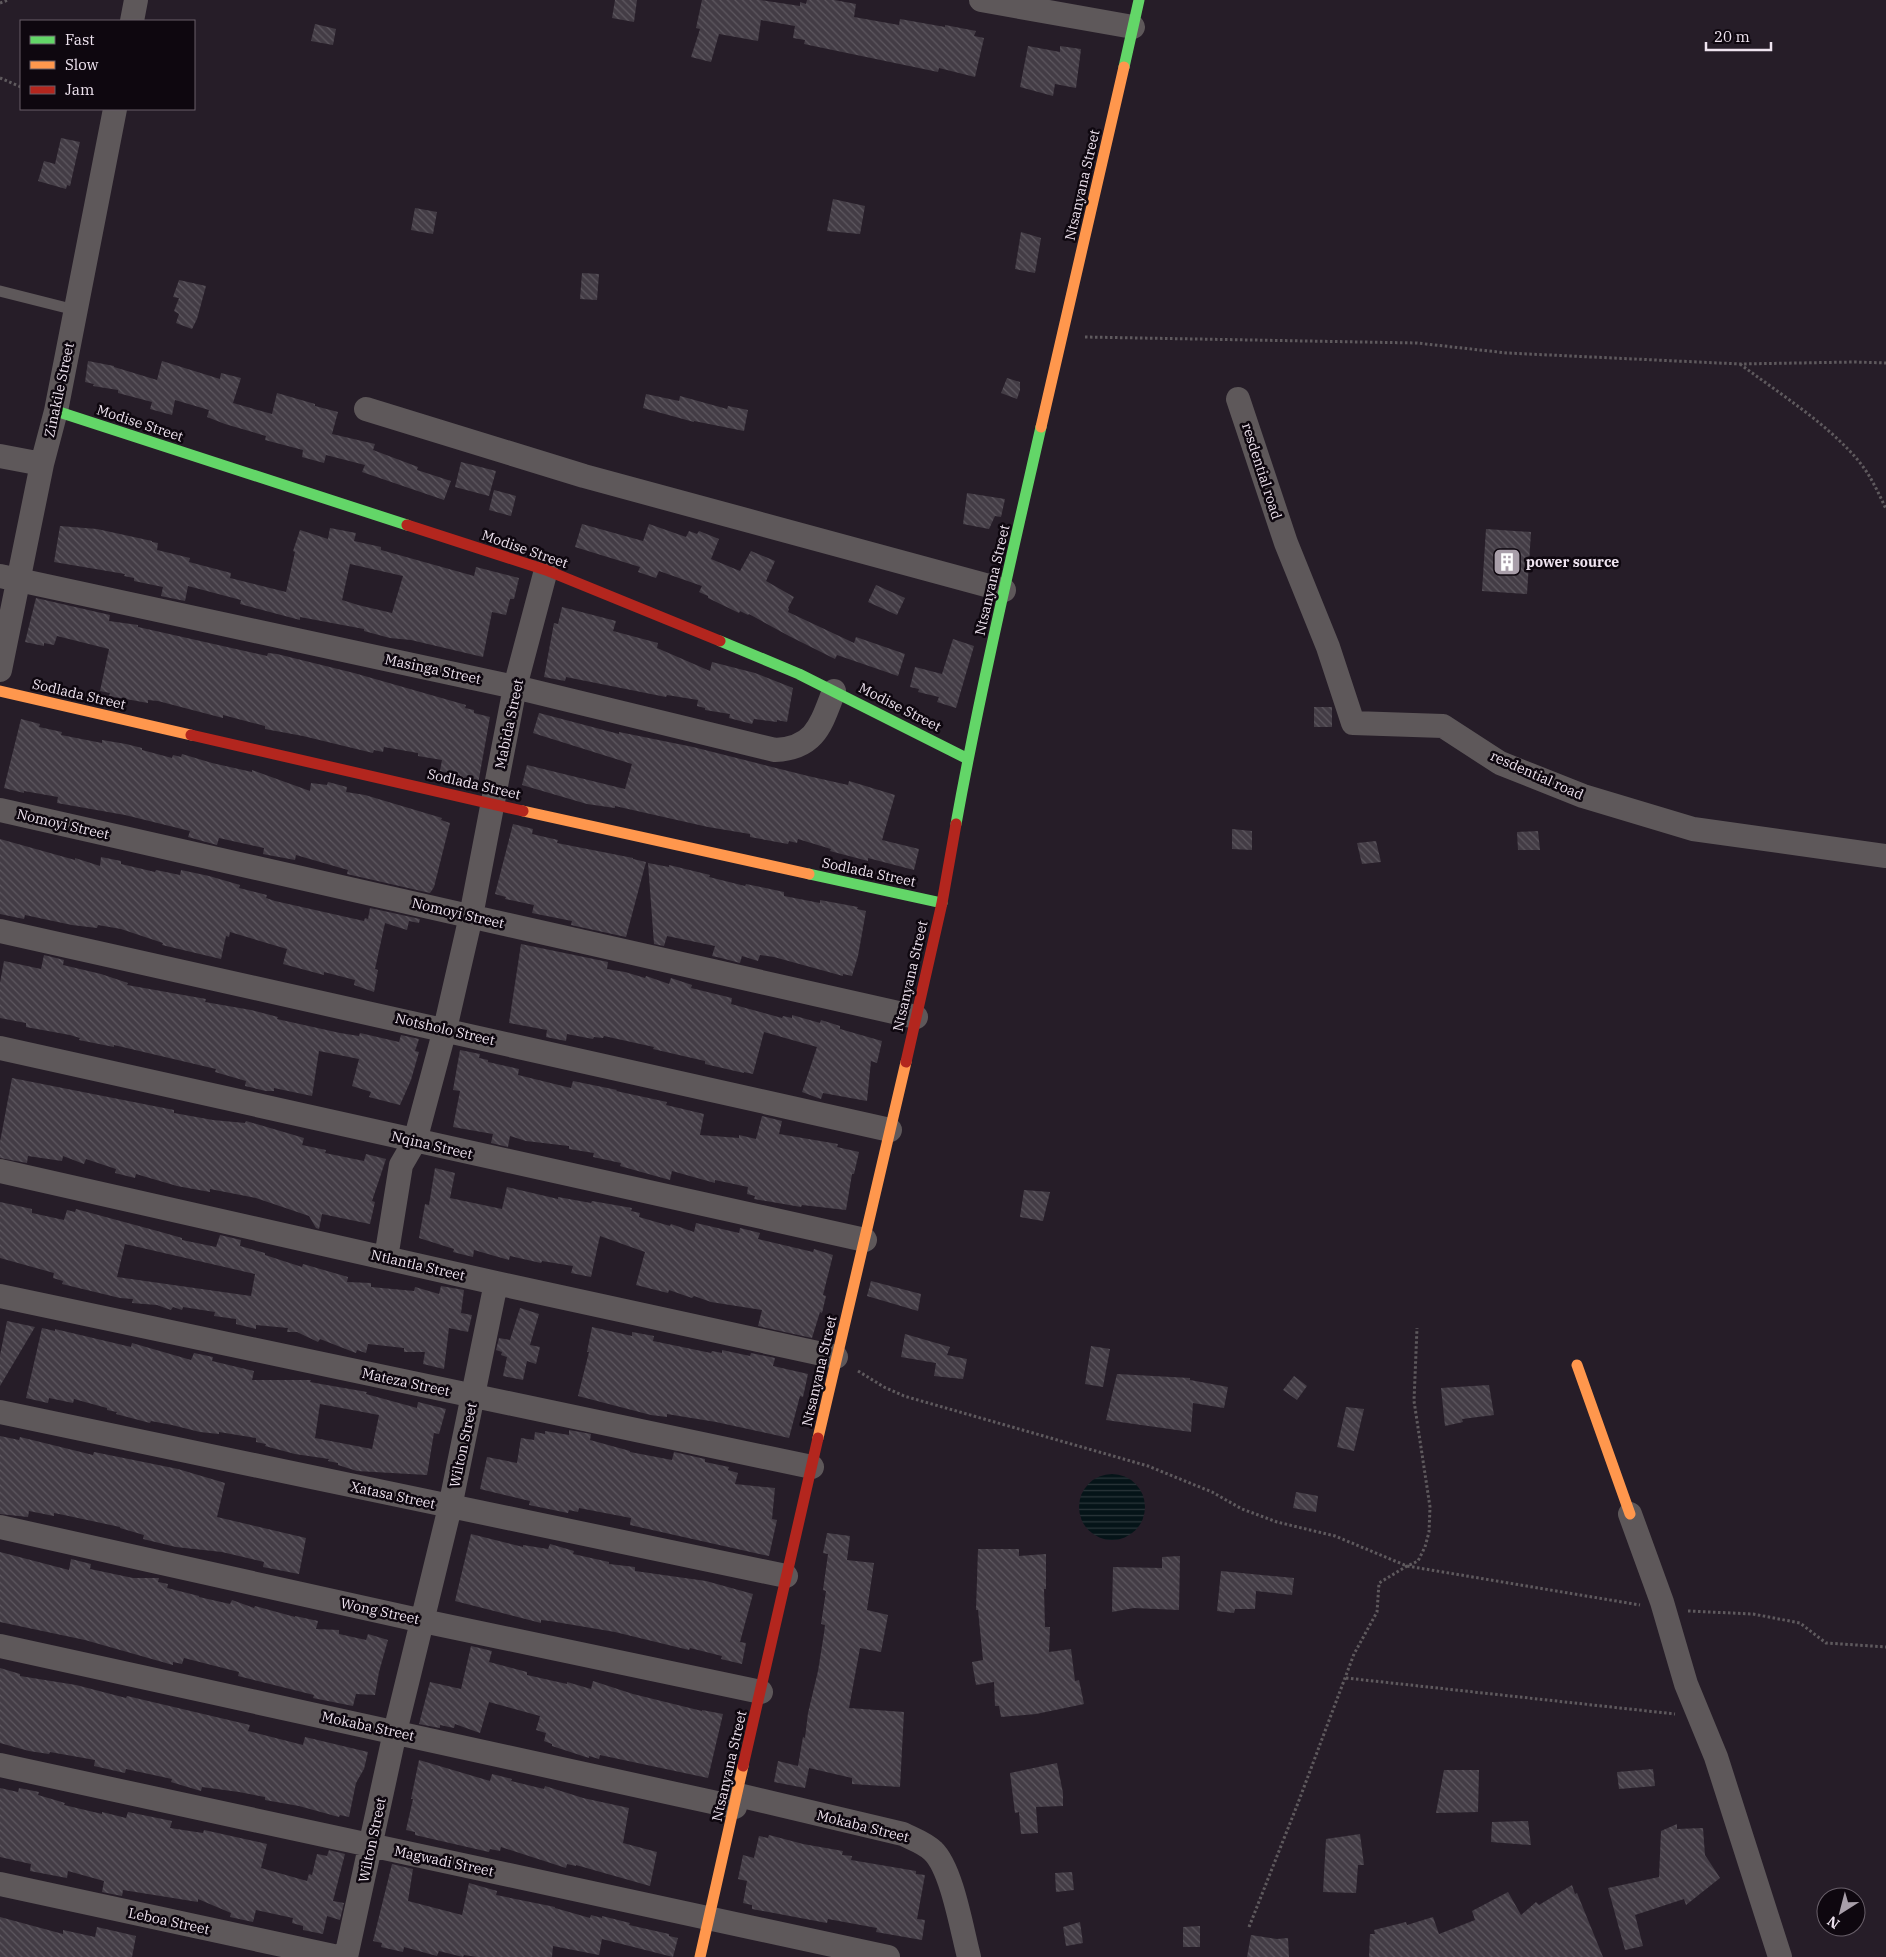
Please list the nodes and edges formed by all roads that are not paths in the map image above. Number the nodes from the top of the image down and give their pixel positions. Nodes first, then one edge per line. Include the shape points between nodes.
1 (136, 0) edge
2 (981, 0) edge
3 (1139, 0) edge
4 (132, 20) edge
5 (1133, 27) junction
6 (115, 110) edge
7 (0, 291) edge
8 (75, 310) junction
9 (1238, 399) dead end
10 (366, 409) dead end
11 (56, 411) junction
12 (0, 456) edge
13 (42, 464) junction
14 (546, 570) junction
15 (10, 578) edge
16 (1004, 590) junction
17 (0, 670) edge
18 (516, 687) junction
19 (0, 691) edge
20 (834, 691) junction
21 (968, 759) junction
22 (492, 804) junction
23 (0, 810) edge
24 (1886, 856) edge
25 (942, 903) junction
26 (471, 916) junction
27 (0, 931) edge
28 (916, 1017) junction
29 (445, 1029) junction
30 (0, 1048) edge
31 (890, 1130) junction
32 (415, 1141) junction
33 (0, 1171) edge
34 (865, 1240) junction
35 (386, 1258) junction
36 (496, 1283) junction
37 (0, 1296) edge
38 (836, 1356) junction
39 (1577, 1365) dead end
40 (473, 1396) junction
41 (0, 1412) edge
42 (812, 1467) junction
43 (450, 1507) junction
44 (1630, 1514) joint
45 (0, 1527) edge
46 (786, 1576) junction
47 (424, 1621) junction
48 (0, 1646) edge
49 (760, 1692) junction
50 (395, 1732) junction
51 (0, 1765) edge
52 (736, 1801) junction
53 (371, 1845) junction
54 (0, 1884) edge
55 (709, 1918) junction
56 (338, 1957) edge
57 (346, 1957) edge
58 (700, 1957) edge
59 (888, 1957) edge
60 (969, 1957) edge
61 (1780, 1957) edge

1 - 4 street
2 - 5 street
3 - 5 street, Ntsanyana Street
5 - 16 street, Ntsanyana Street
6 - 8 street, Zinakile Street
7 - 8 lane
8 - 11 street, Zinakile Street
9 - 24 street, resdential road via 1286,543 1328,647 1353,723 1443,726 1500,763 1583,796 1693,829
10 - 16 street via 584,476
11 - 13 street, Zinakile Street
11 - 14 street, Modise Street
12 - 13 street
13 - 15 street, Zinakile Street
14 - 18 street, Mabida Street
14 - 20 street, Modise Street
15 - 17 street, Zinakile Street
15 - 18 street, Masinga Street
16 - 21 street, Ntsanyana Street
18 - 20 street, Masinga Street via 775,750 797,747 811,738
18 - 22 street, Mabida Street
19 - 22 street, Sodlada Street
20 - 21 street, Modise Street
21 - 25 street, Ntsanyana Street
22 - 25 street, Sodlada Street
22 - 26 street, Mabida Street
23 - 26 street, Nomoyi Street
25 - 28 street, Ntsanyana Street
26 - 28 street, Nomoyi Street
26 - 29 street, Mabida Street
27 - 29 street, Notsholo Street
28 - 31 street, Ntsanyana Street
29 - 31 street, Notsholo Street
29 - 32 street, Mabida Street
30 - 32 street, Nqina Street
31 - 34 street, Ntsanyana Street
32 - 34 street, Nqina Street
32 - 35 street, Mabida Street via 401,1165
33 - 35 street, Ntlantla Street
34 - 38 street, Ntsanyana Street
35 - 36 street, Ntlantla Street
36 - 38 street, Ntlantla Street
36 - 40 street, Wilton Street
37 - 40 street, Mateza Street
38 - 42 street, Ntsanyana Street
39 - 44 street
40 - 42 street, Mateza Street
40 - 43 street, Wilton Street
41 - 43 street, Xatasa Street
42 - 46 street, Ntsanyana Street
43 - 46 street, Xatasa Street
43 - 47 street, Wilton Street
44 - 61 street via 1664,1608 1686,1684 1716,1757
45 - 47 street, Wong Street
46 - 49 street, Ntsanyana Street
47 - 49 street, Wong Street
47 - 50 street, Wilton Street
48 - 50 street, Mokaba Street
49 - 52 street, Ntsanyana Street
50 - 52 street, Mokaba Street
50 - 53 street, Wilton Street
51 - 53 street, Magwadi Street
52 - 55 street, Ntsanyana Street
52 - 60 street, Mokaba Street via 902,1834 919,1841 933,1851 943,1865
53 - 55 street, Magwadi Street
53 - 57 street, Wilton Street
54 - 56 street, Leboa Street
55 - 58 street, Ntsanyana Street
55 - 59 street, Magwadi Street

